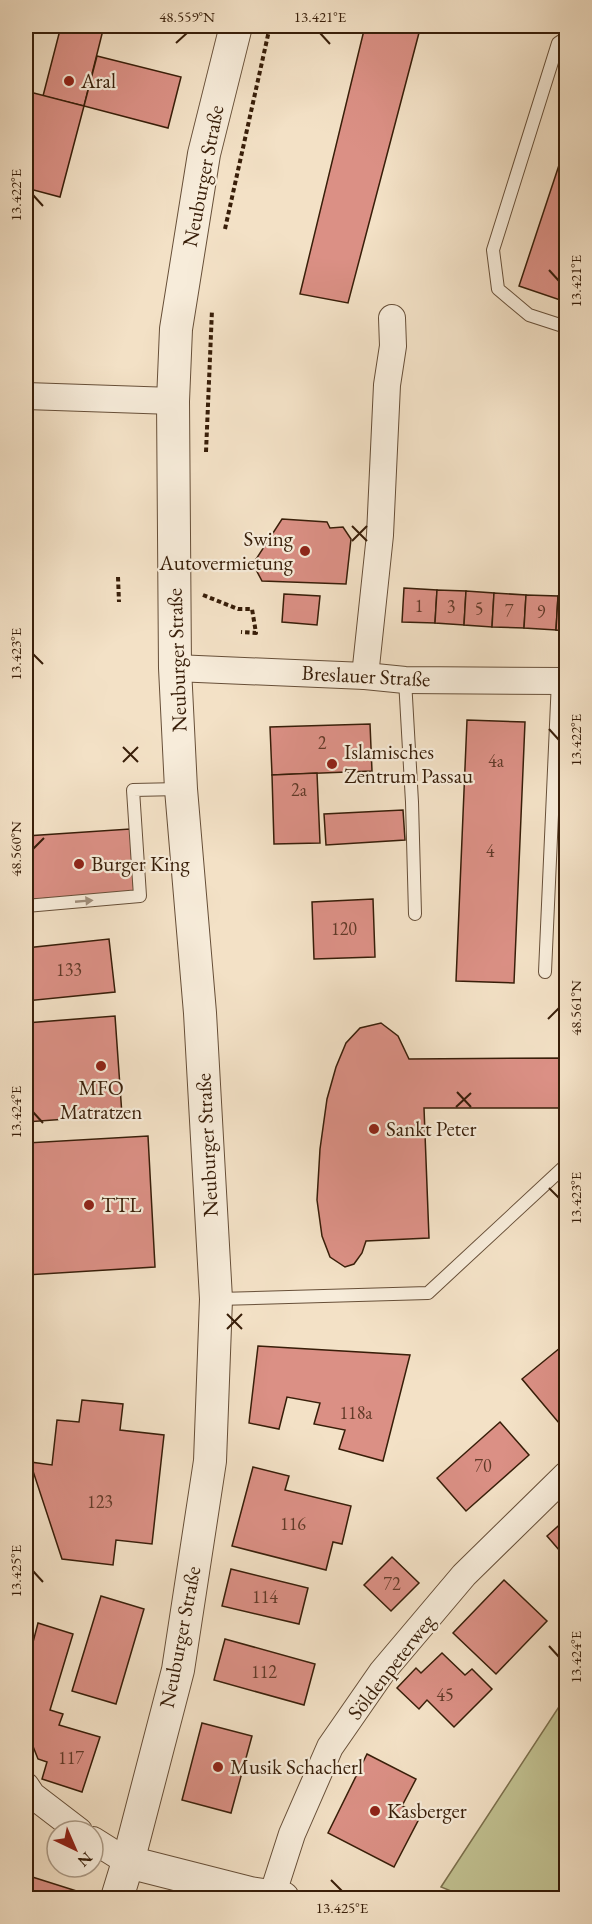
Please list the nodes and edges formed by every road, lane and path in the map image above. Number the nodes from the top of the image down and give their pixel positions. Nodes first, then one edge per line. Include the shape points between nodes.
1 (236, 26) edge
2 (270, 26) edge
3 (567, 39) edge
4 (223, 239) dead end
5 (212, 308) dead end
6 (392, 318) dead end
7 (567, 327) edge
8 (26, 396) edge
9 (173, 401) junction
10 (206, 463) dead end
11 (118, 578) dead end
12 (119, 602) dead end
13 (201, 605) dead end
14 (241, 632) dead end
15 (175, 668) junction
16 (365, 676) junction
17 (405, 680) junction
18 (562, 681) edge
19 (181, 789) junction
20 (26, 906) edge
21 (415, 914) dead end
22 (545, 972) dead end
23 (567, 1165) edge
24 (216, 1299) junction
25 (567, 1475) edge
26 (26, 1786) edge
27 (63, 1819) edge
28 (105, 1848) edge
29 (128, 1862) junction
30 (261, 1896) edge
31 (117, 1899) edge

1 - 9 street, Neuburger Straße via 204,154 176,329
2 - 4 path
3 - 7 lane via 558,43 493,250 498,289 529,315
5 - 10 path
6 - 16 street via 380,535
8 - 9 street
9 - 15 street, Neuburger Straße
11 - 12 path
13 - 14 path via 201,594 238,609 252,609 256,633
15 - 16 street, Breslauer Straße
15 - 19 street, Neuburger Straße
16 - 17 street, Breslauer Straße
17 - 18 street, Breslauer Straße
17 - 21 lane
18 - 22 lane, Breslauer Straße
20 -> 19 lane via 140,896 133,790
19 - 24 street, Neuburger Straße via 200,1013
23 - 24 lane via 428,1293
24 - 29 street, Neuburger Straße via 210,1461 178,1670
25 - 30 street, Söldenpeterweg via 464,1575 382,1672 330,1747
26 - 27 street
28 - 29 street
29 - 30 street
29 - 31 street, Neuburger Straße

